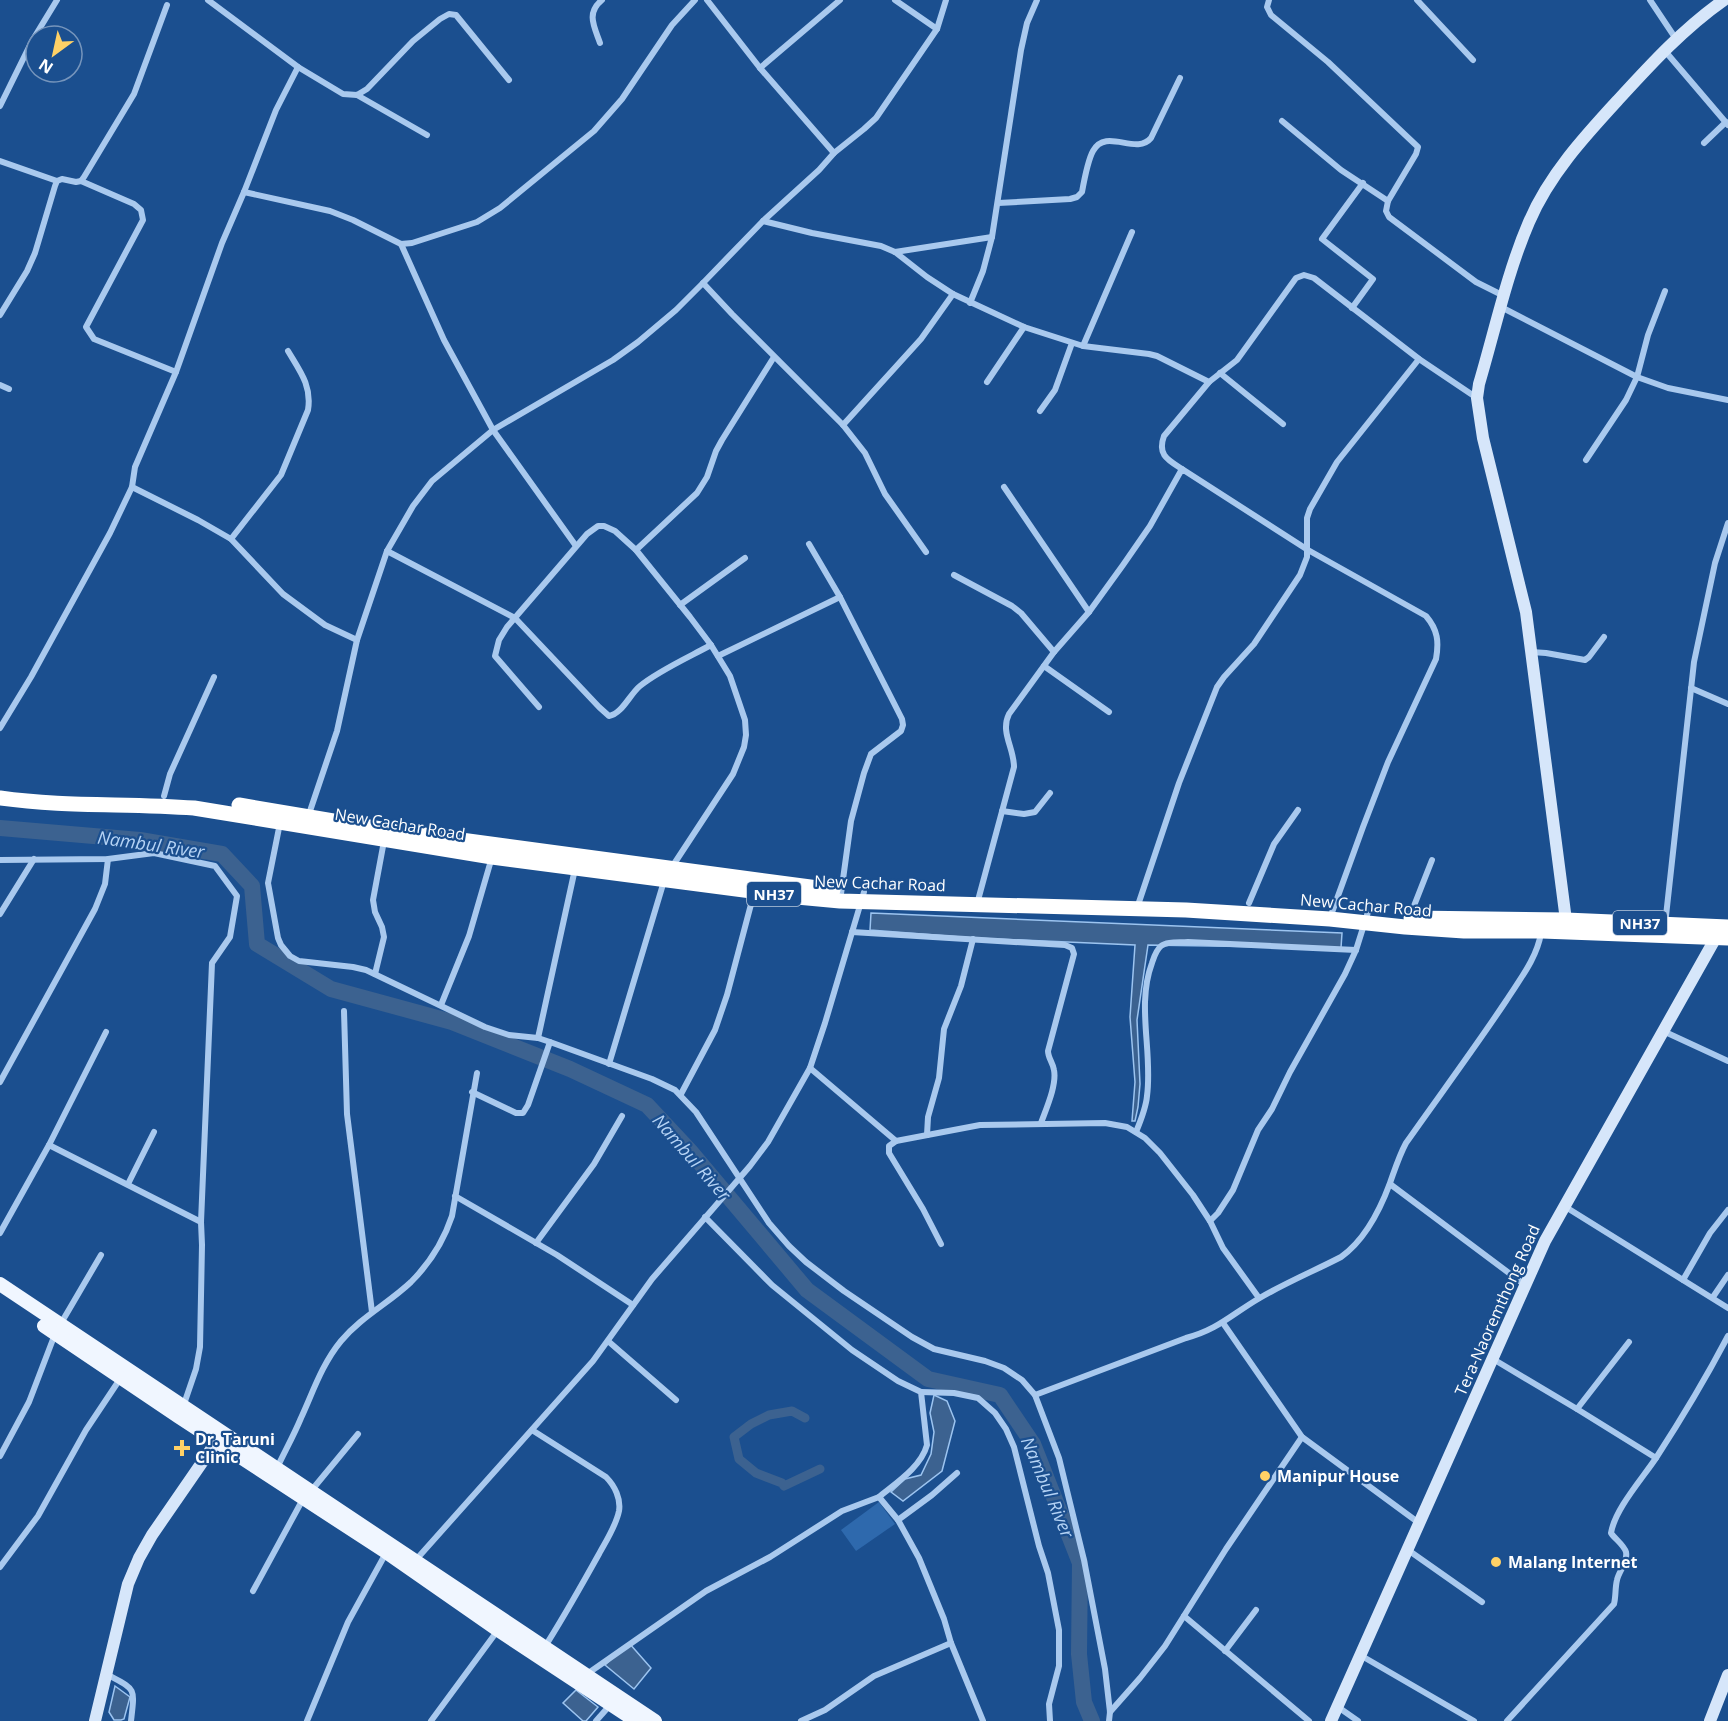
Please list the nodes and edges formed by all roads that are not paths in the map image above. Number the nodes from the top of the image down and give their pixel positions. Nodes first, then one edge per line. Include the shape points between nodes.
1 (57, 0) edge
2 (208, 0) edge
3 (602, 0) edge
4 (695, 0) edge
5 (707, 0) edge
6 (840, 0) edge
7 (895, 0) edge
8 (946, 0) edge
9 (1037, 0) edge
10 (1269, 0) edge
11 (1417, 0) edge
12 (1650, 0) edge
13 (1724, 0) edge
14 (167, 4) dead end
15 (937, 29) junction
16 (1676, 39) junction
17 (600, 42) dead end
18 (1665, 51) junction
19 (1473, 60) dead end
20 (298, 67) junction
21 (760, 69) junction
22 (1180, 78) dead end
23 (509, 80) dead end
24 (357, 95) junction
25 (0, 106) edge
26 (1282, 121) dead end
27 (1727, 124) edge
28 (427, 135) dead end
29 (1704, 143) dead end
30 (834, 153) junction
31 (0, 161) edge
32 (57, 181) junction
33 (81, 181) junction
34 (1363, 183) junction
35 (244, 192) junction
36 (1388, 201) junction
37 (998, 203) junction
38 (763, 220) junction
39 (1132, 232) dead end
40 (992, 237) junction
41 (401, 244) junction
42 (896, 252) junction
43 (703, 283) junction
44 (1665, 291) dead end
45 (953, 294) junction
46 (1503, 302) junction
47 (970, 303) junction
48 (1352, 308) junction
49 (0, 315) edge
50 (1024, 327) junction
51 (1072, 343) junction
52 (1083, 346) junction
53 (288, 351) dead end
54 (774, 357) junction
55 (1419, 359) junction
56 (176, 372) junction
57 (1220, 373) junction
58 (1637, 377) junction
59 (987, 382) dead end
60 (1209, 382) junction
61 (0, 386) edge
62 (9, 389) dead end
63 (1477, 398) junction
64 (1728, 400) edge
65 (1040, 411) dead end
66 (1282, 424) dead end
67 (843, 425) junction
68 (493, 430) junction
69 (1586, 460) dead end
70 (1182, 469) junction
71 (132, 487) junction
72 (1004, 487) dead end
73 (1728, 523) edge
74 (231, 539) junction
75 (809, 544) dead end
76 (576, 546) junction
77 (636, 550) junction
78 (1308, 550) junction
79 (387, 551) junction
80 (926, 552) dead end
81 (745, 558) dead end
82 (954, 575) dead end
83 (840, 597) junction
84 (680, 605) junction
85 (1089, 612) junction
86 (515, 618) junction
87 (1604, 636) dead end
88 (357, 640) junction
89 (711, 645) junction
90 (1054, 652) junction
91 (1531, 652) junction
92 (718, 656) junction
93 (1044, 666) junction
94 (214, 677) dead end
95 (1691, 688) junction
96 (1728, 704) edge
97 (539, 706) dead end
98 (1109, 712) dead end
99 (0, 728) edge
100 (0, 788) edge
101 (1050, 793) dead end
102 (164, 796) junction
103 (0, 798) edge
104 (1298, 810) dead end
105 (1002, 811) junction
106 (307, 821) junction
107 (280, 822) junction
108 (384, 840) junction
109 (469, 847) junction
110 (492, 857) junction
111 (34, 859) junction
112 (108, 859) junction
113 (0, 860) edge
114 (1432, 860) dead end
115 (576, 862) junction
116 (668, 873) junction
117 (755, 891) junction
118 (841, 896) junction
119 (862, 897) junction
120 (978, 900) junction
121 (1249, 903) junction
122 (1138, 904) junction
123 (0, 914) edge
124 (1331, 914) junction
125 (1367, 917) junction
126 (1407, 923) junction
127 (1542, 925) junction
128 (1567, 926) junction
129 (1664, 930) junction
130 (852, 932) junction
131 (1723, 932) edge
132 (973, 939) junction
133 (1356, 950) junction
134 (375, 974) junction
135 (441, 1005) junction
136 (344, 1011) dead end
137 (106, 1032) dead end
138 (1664, 1032) junction
139 (538, 1038) junction
140 (549, 1044) junction
141 (1728, 1061) edge
142 (609, 1064) junction
143 (810, 1068) junction
144 (477, 1074) dead end
145 (0, 1082) edge
146 (472, 1092) junction
147 (681, 1095) junction
148 (622, 1116) dead end
149 (1041, 1123) junction
150 (154, 1131) dead end
151 (1136, 1132) junction
152 (927, 1135) junction
153 (896, 1142) junction
154 (49, 1145) junction
155 (739, 1178) junction
156 (128, 1184) junction
157 (1389, 1184) junction
158 (455, 1196) junction
159 (1564, 1206) junction
160 (1728, 1210) edge
161 (705, 1217) junction
162 (1210, 1221) junction
163 (201, 1222) junction
164 (0, 1233) edge
165 (536, 1243) junction
166 (940, 1244) dead end
167 (101, 1255) dead end
168 (1728, 1275) edge
169 (1683, 1280) junction
170 (0, 1284) edge
171 (1525, 1285) junction
172 (0, 1295) edge
173 (1259, 1298) junction
174 (1713, 1298) junction
175 (633, 1305) junction
176 (1728, 1308) edge
177 (372, 1312) junction
178 (1223, 1323) junction
179 (57, 1329) junction
180 (1728, 1336) edge
181 (608, 1341) junction
182 (1629, 1342) dead end
183 (1493, 1359) junction
184 (120, 1378) junction
185 (921, 1392) junction
186 (1035, 1395) junction
187 (676, 1400) dead end
188 (183, 1407) junction
189 (1578, 1409) junction
190 (532, 1430) junction
191 (358, 1434) dead end
192 (1302, 1437) junction
193 (220, 1438) junction
194 (0, 1456) edge
195 (1656, 1458) junction
196 (277, 1468) junction
197 (957, 1473) dead end
198 (307, 1495) junction
199 (879, 1497) junction
200 (898, 1520) junction
201 (1420, 1523) junction
202 (1408, 1550) junction
203 (386, 1552) junction
204 (412, 1564) junction
205 (0, 1567) edge
206 (254, 1591) dead end
207 (1482, 1602) dead end
208 (1256, 1610) dead end
209 (1184, 1616) junction
210 (498, 1630) junction
211 (951, 1643) junction
212 (544, 1648) junction
213 (1225, 1651) junction
214 (1359, 1655) junction
215 (105, 1674) junction
216 (1728, 1675) edge
217 (581, 1678) junction
218 (610, 1704) junction
219 (1337, 1707) junction
220 (1110, 1712) junction
221 (95, 1721) edge
222 (131, 1721) edge
223 (307, 1721) edge
224 (431, 1721) edge
225 (596, 1721) edge
226 (636, 1721) edge
227 (655, 1721) edge
228 (801, 1721) edge
229 (983, 1721) edge
230 (1050, 1721) edge
231 (1109, 1721) edge
232 (1308, 1721) edge
233 (1331, 1721) edge
234 (1358, 1721) edge
235 (1474, 1721) edge
236 (1507, 1721) edge
237 (1710, 1721) edge

1 - 25 street
2 - 20 street
3 - 17 street via 592,18
4 - 41 street via 594,131 488,216
5 - 21 street
6 - 21 street
7 - 15 street
8 - 15 street
9 - 37 street via 1021,50
10 - 36 street via 1271,15 1328,62 1418,147
11 - 19 street
12 - 16 street
13 - 16 street
14 - 33 street via 134,94
15 - 30 street via 876,118
16 - 18 street
18 - 27 street
18 - 46 street via 1558,170 1529,222
20 - 24 street via 343,94
20 - 35 street via 276,110
21 - 30 street
22 - 37 street via 1147,143 1138,146 1101,142 1093,151 1082,192 1077,197
23 - 24 street via 456,15 449,14 413,41
24 - 28 street
26 - 34 street via 1341,170
27 - 29 street
30 - 38 street
31 - 32 street
32 - 33 street
32 - 49 street via 35,253
33 - 56 street via 134,204 141,210 143,220 86,327 94,339
34 - 36 street
34 - 48 street via 1322,239 1373,279
35 - 41 street via 330,211
35 - 56 street
36 - 46 street via 1389,217
37 - 40 street
38 - 42 street
38 - 43 street
39 - 52 street
40 - 42 street
40 - 47 street
41 - 68 street via 444,340
42 - 45 street
43 - 54 street
43 - 68 street via 613,360
44 - 58 street
45 - 47 street
45 - 67 street via 921,339
46 - 58 street
46 - 63 street
47 - 50 street
48 - 55 street
48 - 57 street via 1314,278 1296,278 1237,360
50 - 51 street
50 - 59 street
51 - 52 street
51 - 65 street via 1055,390
52 - 60 street via 1157,356
53 - 74 street via 309,387 308,410 281,475
54 - 67 street
54 - 77 street via 722,440 704,485
55 - 63 street
55 - 78 street via 1337,462 1307,518
56 - 71 street via 135,467
57 - 60 street
57 - 66 street
58 - 64 street via 1668,388
58 - 69 street
60 - 70 street via 1161,444 1168,460
61 - 62 street
63 - 91 street via 1483,438 1526,612
67 - 80 street via 865,453 885,494
68 - 76 street
68 - 79 street via 432,481 412,506
70 - 78 street
70 - 85 street via 1150,526
71 - 74 street
71 - 99 street via 82,585
72 - 85 street
73 - 95 street via 1715,563
74 - 88 street via 283,594 325,625
75 - 83 street
76 - 77 street via 594,528 603,526 615,531
76 - 86 street
77 - 84 street
78 - 122 street via 1300,575 1250,649 1217,687
78 - 124 street via 1426,616 1434,625 1438,641 1436,659 1388,762
79 - 86 street
79 - 88 street
81 - 84 street
82 - 90 street via 1012,606
83 - 92 street
83 - 118 street via 903,725 868,761 851,821
84 - 89 street
85 - 90 street
86 - 89 street via 609,716 615,715 640,686
86 - 97 street via 498,640 495,656
87 - 91 street via 1585,660
88 - 106 street via 337,730
89 - 92 street
90 - 93 street
91 - 128 street
92 - 116 street via 730,676 745,720 744,747 733,774
93 - 98 street
93 - 105 street via 1005,722 1014,767
94 - 102 street
95 - 96 street
95 - 129 street
100 - 102 highway, New Cachar Road / NH37
101 - 105 street via 1035,812
102 - 106 highway, New Cachar Road / NH37 via 237,804
103 - 107 highway, New Cachar Road / NH37 via 194,808
104 - 121 street via 1274,844
105 - 120 street
106 - 107 highway, New Cachar Road / NH37
106 - 108 highway, New Cachar Road / NH37
106 - 109 highway, New Cachar Road / NH37 via 387,830
107 - 134 street via 268,883 280,945 299,961 353,967
108 - 109 highway, New Cachar Road / NH37
108 - 134 street via 373,900 384,937
109 - 110 highway, New Cachar Road / NH37
109 - 115 highway, New Cachar Road / NH37
110 - 115 highway, New Cachar Road / NH37
110 - 135 street via 469,936
111 - 112 street
111 - 113 street
111 - 123 street
112 - 145 street via 105,884 95,909
112 - 163 street via 154,853 215,866 237,896 230,937 212,963
114 - 126 street
115 - 116 highway, New Cachar Road / NH37
115 - 139 street
116 - 117 highway, New Cachar Road / NH37
116 - 118 highway, New Cachar Road / NH37 via 782,884
116 - 142 street
117 - 118 highway, New Cachar Road / NH37
117 - 147 street via 715,1030
118 - 119 highway, New Cachar Road / NH37
119 - 120 highway, New Cachar Road / NH37
119 - 130 street
120 - 122 highway, New Cachar Road / NH37
121 - 122 highway, New Cachar Road / NH37
121 - 124 highway, New Cachar Road / NH37
122 - 124 highway, New Cachar Road / NH37
124 - 125 highway, New Cachar Road / NH37
125 - 126 highway, New Cachar Road / NH37
125 - 133 street
126 - 127 highway, New Cachar Road / NH37 via 1464,931
127 - 128 highway, New Cachar Road / NH37
127 - 157 street via 1538,949 1527,969 1406,1143
128 - 129 highway, New Cachar Road / NH37
129 - 131 highway, New Cachar Road / NH37
130 - 132 street
130 - 143 street
131 - 138 street, Tera-Naoremthong Road
132 - 149 street via 1065,945 1073,951 1048,1051 1054,1077
132 - 152 street via 962,987 944,1029
133 - 151 street via 1188,942 1160,947 1145,993 1147,1097
133 - 162 street via 1258,1130 1233,1190
134 - 135 street
135 - 139 street via 509,1035
136 - 177 street via 347,1114
137 - 154 street
138 - 141 street
138 - 159 street, Tera-Naoremthong Road
139 - 140 street
140 - 142 street
140 - 146 street via 524,1113
142 - 147 street via 669,1086
143 - 153 street
143 - 155 street via 768,1142
144 - 146 street
146 - 158 street
147 - 155 street
148 - 165 street via 594,1164
149 - 151 street via 1114,1123
149 - 152 street via 980,1125
150 - 156 street
151 - 162 street via 1160,1153
152 - 153 street
153 - 166 street via 889,1146 889,1153
154 - 156 street
154 - 164 street
155 - 161 street
155 - 186 street via 789,1246 844,1291 925,1345 1004,1368
156 - 163 street
157 - 171 street
157 - 173 street via 1364,1236 1350,1250
158 - 165 street
158 - 177 street via 448,1230 422,1270
159 - 169 street
159 - 171 street, Tera-Naoremthong Road
160 - 169 street
161 - 175 street
161 - 185 street via 772,1285 852,1350
162 - 173 street via 1223,1248
163 - 188 street via 200,1347
165 - 175 street
167 - 179 street
168 - 174 street
169 - 174 street
170 - 179 main road
171 - 183 street, Tera-Naoremthong Road
172 - 179 main road
173 - 178 street
174 - 176 street
175 - 181 street
177 - 196 street via 342,1339 326,1361
178 - 186 street
178 - 192 street
179 - 184 main road
179 - 188 main road
179 - 194 street via 29,1402
180 - 195 street
181 - 187 street
181 - 190 street
182 - 189 street
183 - 189 street
183 - 201 street, Tera-Naoremthong Road
184 - 193 main road
184 - 205 street via 38,1516
185 - 199 street via 925,1451
185 - 230 street via 954,1392 978,1398 999,1418 1014,1448 1059,1629 1059,1666 1049,1704
186 - 220 street via 1059,1458 1084,1560
188 - 193 main road
189 - 195 street
190 - 204 street
190 - 212 street via 606,1477 613,1484 619,1504 610,1533
191 - 198 street
192 - 201 street
192 - 209 street
193 - 196 main road
193 - 198 main road
193 - 215 street via 139,1558 128,1584
195 - 236 street via 1613,1526 1611,1533 1626,1550 1614,1604
196 - 198 main road
197 - 200 street
198 - 203 main road
198 - 204 main road
198 - 206 street
199 - 200 street
199 - 217 street via 842,1511 770,1557 706,1591
200 - 211 street via 919,1558
201 - 202 street, Tera-Naoremthong Road
202 - 207 street
202 - 214 street, Tera-Naoremthong Road
203 - 204 main road
203 - 223 street via 348,1622
204 - 210 main road
204 - 212 main road
208 - 213 street
209 - 213 street
209 - 220 street via 1165,1646
210 - 217 main road
210 - 224 street
211 - 228 street via 874,1676 825,1710
211 - 229 street
212 - 217 main road
213 - 232 street
214 - 219 street, Tera-Naoremthong Road
214 - 235 street
215 - 221 street
215 - 222 street via 132,1690
216 - 237 street
217 - 218 main road
217 - 227 main road
218 - 225 street
218 - 226 main road
219 - 233 street, Tera-Naoremthong Road
219 - 234 street
220 - 231 street

